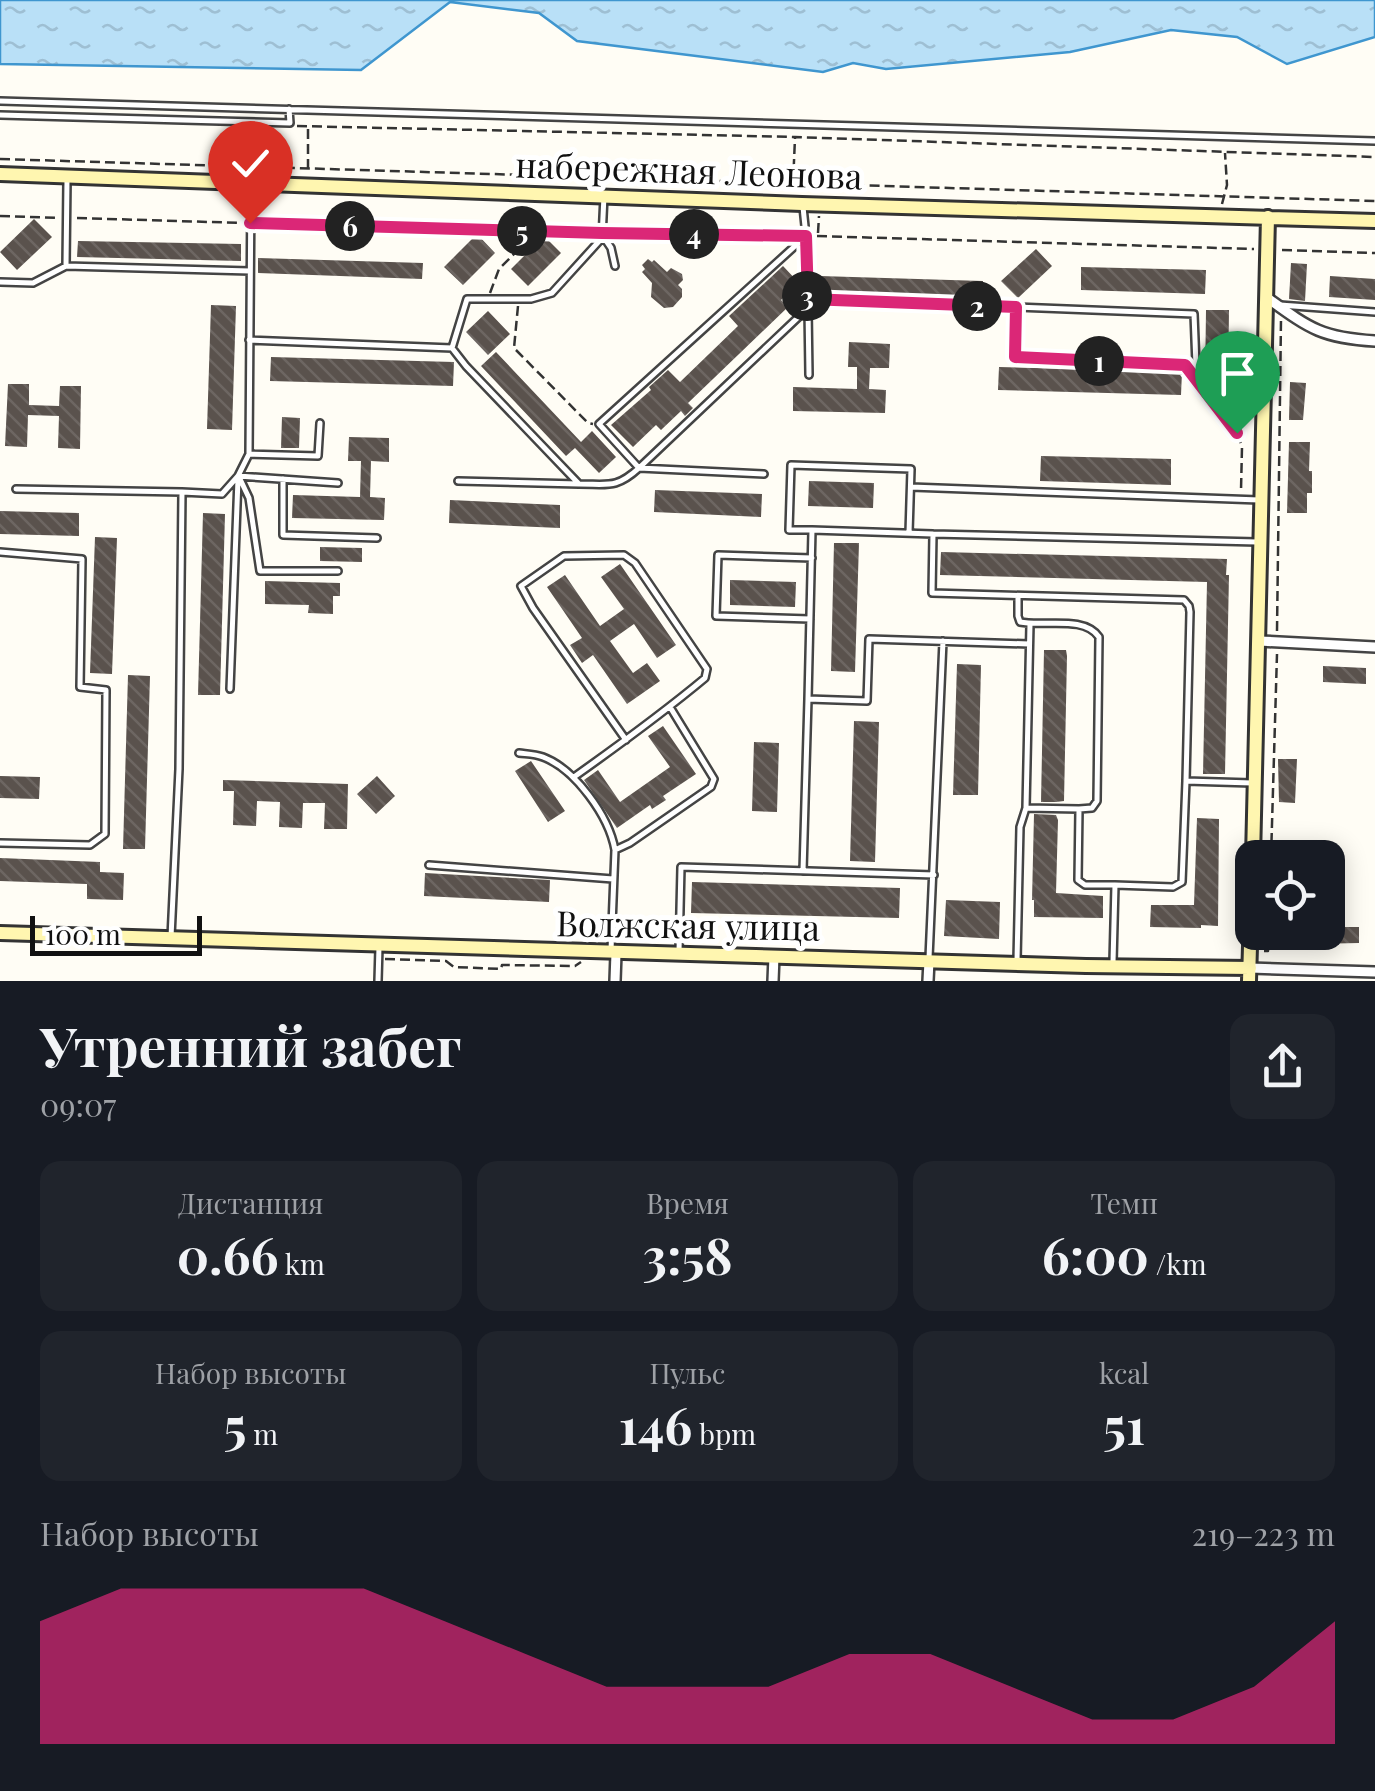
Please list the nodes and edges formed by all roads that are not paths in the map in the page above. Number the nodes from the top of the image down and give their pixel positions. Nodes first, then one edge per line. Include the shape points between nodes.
1 (0, 101) edge
2 (289, 109) junction
3 (0, 115) edge
4 (1375, 141) edge
5 (0, 174) edge
6 (67, 177) junction
7 (251, 183) junction
8 (604, 196) junction
9 (802, 204) junction
10 (1268, 218) junction
11 (1375, 221) edge
12 (602, 233) junction
13 (806, 236) junction
14 (66, 266) junction
15 (616, 266) dead end
16 (250, 271) junction
17 (0, 282) edge
18 (808, 299) junction
19 (1275, 303) junction
20 (1016, 307) junction
21 (808, 308) junction
22 (1375, 312) edge
23 (249, 340) junction
24 (1375, 341) edge
25 (452, 348) junction
26 (809, 375) dead end
27 (320, 423) dead end
28 (249, 454) junction
29 (639, 468) junction
30 (764, 474) dead end
31 (238, 476) junction
32 (283, 479) junction
33 (458, 481) dead end
34 (338, 482) dead end
35 (579, 484) junction
36 (911, 487) junction
37 (16, 489) dead end
38 (182, 492) junction
39 (1262, 500) junction
40 (812, 530) junction
41 (909, 534) junction
42 (933, 534) junction
43 (377, 538) dead end
44 (1261, 542) junction
45 (0, 552) edge
46 (812, 558) junction
47 (338, 571) dead end
48 (1018, 595) junction
49 (810, 619) junction
50 (1030, 624) junction
51 (942, 641) junction
52 (1260, 641) junction
53 (1029, 644) junction
54 (1375, 647) edge
55 (230, 689) dead end
56 (808, 699) junction
57 (670, 707) junction
58 (626, 740) junction
59 (518, 753) dead end
60 (574, 778) junction
61 (1186, 781) junction
62 (1256, 783) junction
63 (1026, 808) junction
64 (1079, 809) junction
65 (1254, 840) edge
66 (0, 843) edge
67 (615, 850) junction
68 (429, 865) dead end
69 (803, 871) junction
70 (934, 875) junction
71 (613, 878) junction
72 (1115, 885) junction
73 (0, 933) edge
74 (170, 940) junction
75 (1251, 950) edge
76 (379, 951) junction
77 (613, 953) junction
78 (678, 954) junction
79 (774, 956) junction
80 (928, 960) junction
81 (1016, 964) junction
82 (1113, 966) junction
83 (1375, 972) edge
84 (1086, 974) edge
85 (1250, 975) edge
86 (378, 981) edge
87 (615, 981) edge
88 (774, 981) edge
89 (928, 981) edge

1 - 2 lane
2 - 3 lane via 290,123
2 - 4 lane
5 - 6 street, набережная Леонова
6 - 7 street, набережная Леонова
6 - 14 lane
7 - 8 street, набережная Леонова
7 - 16 lane
8 - 9 street, набережная Леонова
8 - 12 lane
9 - 10 street, набережная Леонова
9 - 13 lane
10 - 11 street, набережная Леонова
10 - 19 street
12 - 15 lane
12 - 25 lane via 552,293 467,299
13 - 18 lane
13 - 29 lane via 599,424
14 - 16 lane
14 - 17 lane via 33,284
16 - 23 lane
18 - 20 lane
18 - 21 lane
19 - 22 lane
19 - 24 street via 1339,339
19 - 39 street
20 - 20 lane via 1194,314 1196,365 1015,357
21 - 26 lane
21 - 29 lane
23 - 25 lane
23 - 28 lane
25 - 35 lane
27 - 28 lane via 318,456
28 - 31 lane
29 - 30 lane
29 - 35 lane via 616,484
31 - 32 lane
31 - 38 lane via 222,494
31 - 47 lane via 249,498 260,571
31 - 55 lane
32 - 34 lane
32 - 43 lane via 283,535
33 - 35 lane
36 - 39 lane
36 - 40 lane via 911,468 791,465 789,530
36 - 41 lane
37 - 38 lane
38 - 74 lane
39 - 44 street
40 - 41 lane
40 - 46 lane
41 - 42 lane
42 - 44 lane
42 - 48 lane via 932,592
44 - 52 street
45 - 66 lane via 82,558 80,688 106,690 104,834 90,845
46 - 49 lane
46 - 49 lane via 718,556 716,616
48 - 50 lane via 1018,620
48 - 61 lane via 1184,600 1190,612
49 - 56 lane
50 - 53 lane
50 - 64 lane via 1081,625 1099,637 1097,801
51 - 53 lane
51 - 56 lane via 868,639 867,701
51 - 70 lane
52 - 54 street
52 - 62 street
53 - 63 lane
56 - 69 lane
57 - 58 lane
57 - 58 lane via 707,669 634,563 624,555 564,556 521,586
57 - 67 lane via 714,778 712,787
58 - 60 lane
59 - 60 lane via 548,758
60 - 67 lane via 606,822
61 - 62 lane
61 - 72 lane via 1182,882
62 - 65 street
63 - 64 lane
63 - 81 lane
64 - 72 lane via 1078,880
67 - 71 lane
68 - 71 lane
69 - 70 lane
69 - 78 lane via 681,867
70 - 80 lane
71 - 77 lane
72 - 82 lane
73 - 74 street, Волжская улица
74 - 76 street, Волжская улица
75 - 85 street
76 - 77 street, Волжская улица
76 - 86 lane
77 - 78 street, Волжская улица
77 - 87 street
78 - 79 street, Волжская улица
79 - 80 street, Волжская улица
79 - 88 street
80 - 81 street, Волжская улица
80 - 89 street
81 - 84 street, Волжская улица
82 - 84 street, Волжская улица
82 - 85 street, Волжская улица
83 - 85 street, Волжская улица

